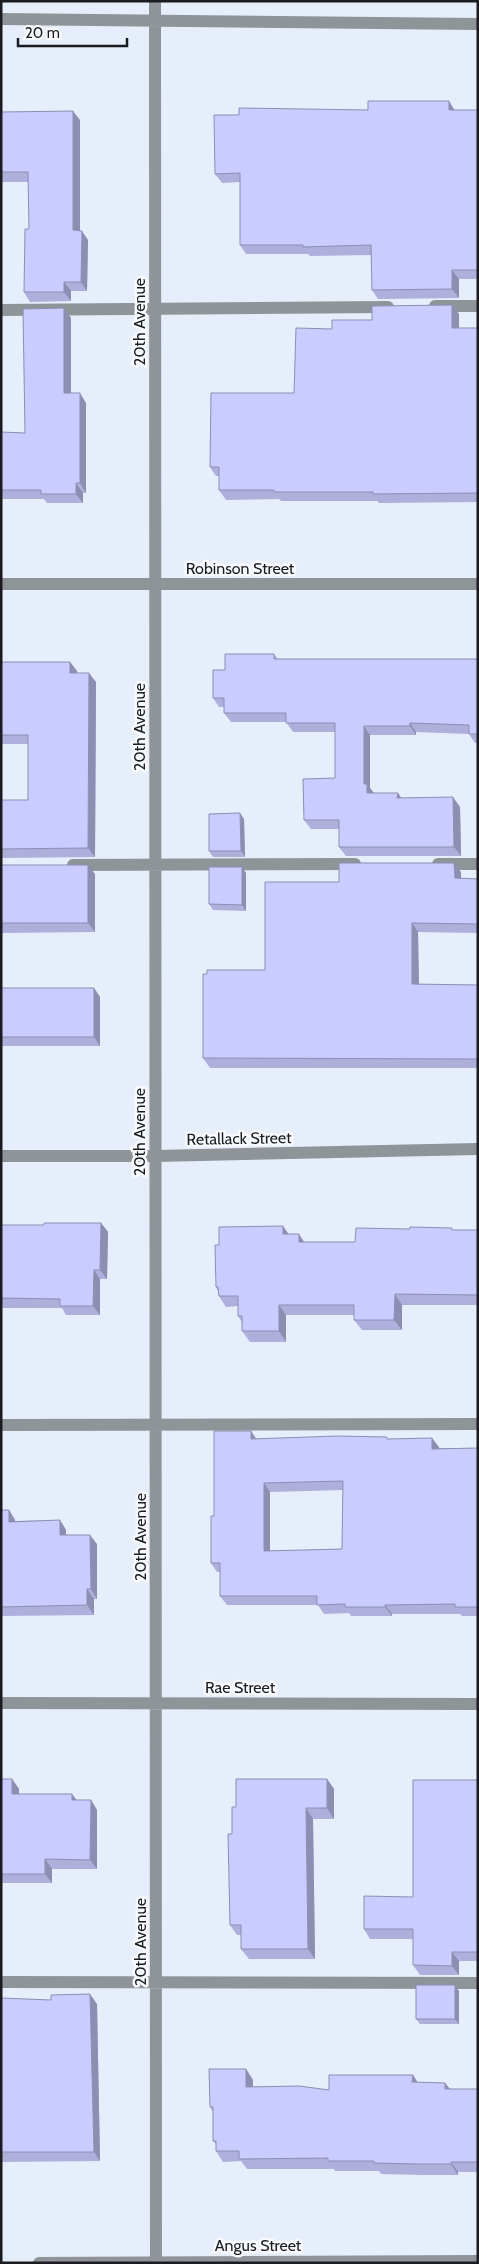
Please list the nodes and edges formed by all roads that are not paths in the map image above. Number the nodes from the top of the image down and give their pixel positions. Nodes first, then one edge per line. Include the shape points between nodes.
1 (155, 1) edge
2 (1, 19) edge
3 (155, 20) junction
4 (478, 24) edge
5 (400, 306) edge
6 (419, 306) edge
7 (478, 306) edge
8 (155, 309) junction
9 (1, 310) edge
10 (1, 584) edge
11 (155, 584) junction
12 (478, 584) edge
13 (370, 864) edge
14 (429, 864) edge
15 (478, 864) edge
16 (59, 865) edge
17 (156, 865) junction
18 (478, 1149) edge
19 (1, 1156) edge
20 (156, 1156) junction
21 (156, 1424) junction
22 (478, 1424) edge
23 (1, 1425) edge
24 (156, 1703) junction
25 (1, 1704) edge
26 (478, 1704) edge
27 (1, 1982) edge
28 (156, 1982) junction
29 (478, 1982) edge
30 (478, 2261) edge
31 (156, 2262) edge
32 (39, 2263) edge

1 - 3 street, 20th Avenue
2 - 3 street
3 - 4 street
3 - 8 street, 20th Avenue
5 - 8 street
6 - 7 street
8 - 9 street
8 - 11 street, 20th Avenue
10 - 11 street, Robinson Street
11 - 12 street, Robinson Street
11 - 17 street, 20th Avenue
13 - 17 street
14 - 15 street
16 - 17 street
17 - 20 street, 20th Avenue
18 - 20 street, Retallack Street
19 - 20 street, Retallack Street
20 - 21 street, 20th Avenue
21 - 22 street
21 - 23 street
21 - 24 street, 20th Avenue
24 - 25 street, Rae Street
24 - 26 street, Rae Street
24 - 28 street, 20th Avenue
27 - 28 street
28 - 29 street
28 - 31 street, 20th Avenue
30 - 31 street, Angus Street
31 - 32 street, Angus Street

